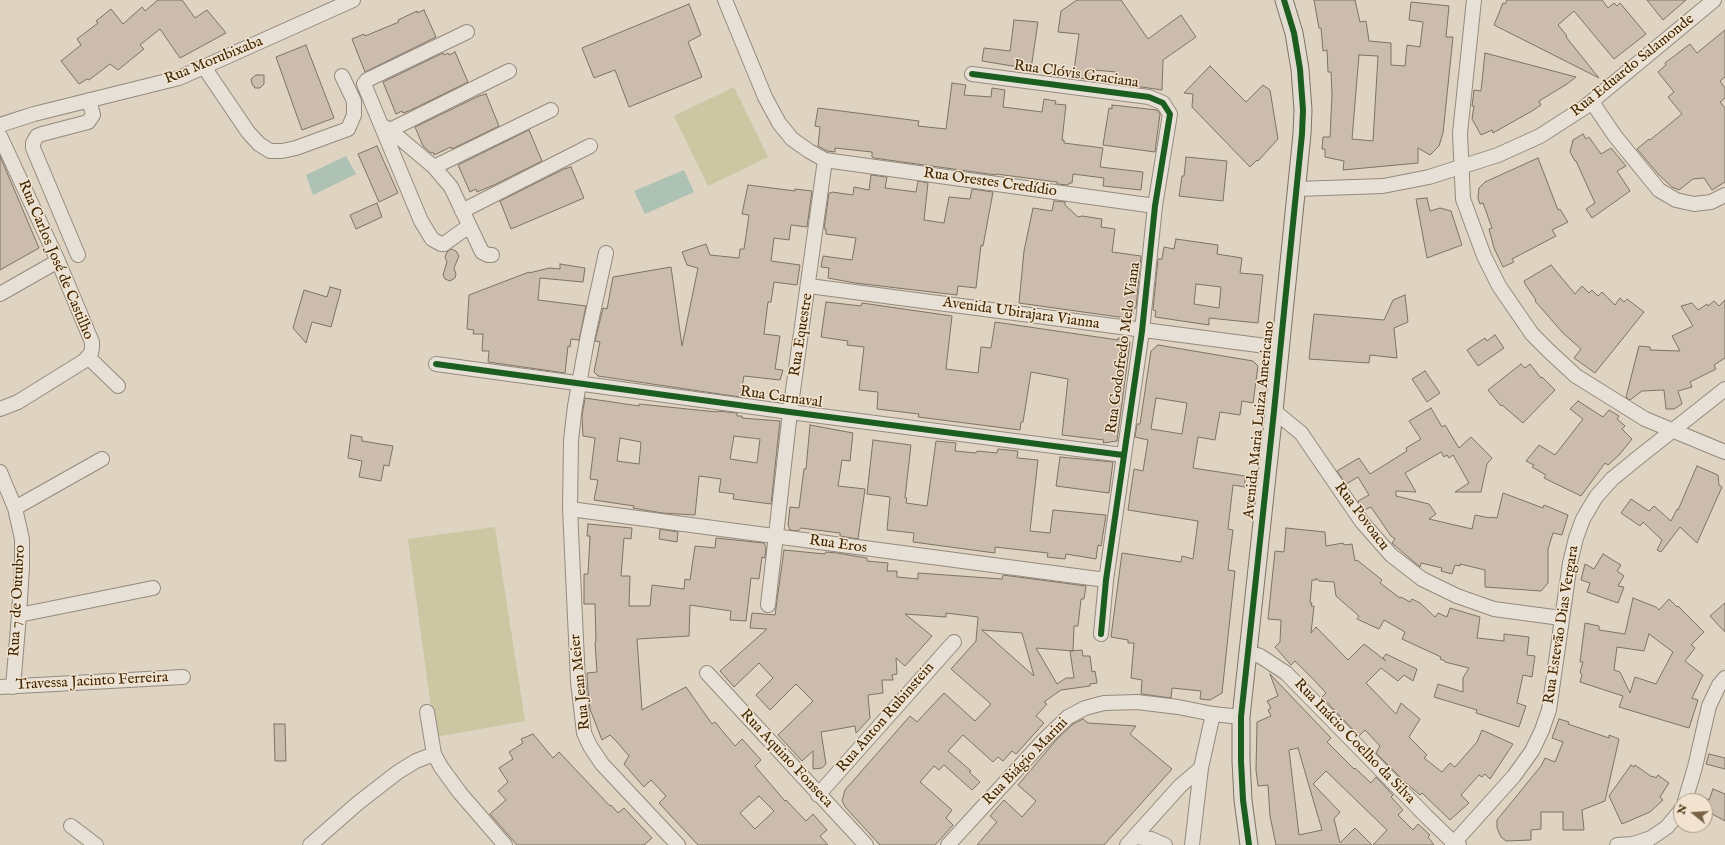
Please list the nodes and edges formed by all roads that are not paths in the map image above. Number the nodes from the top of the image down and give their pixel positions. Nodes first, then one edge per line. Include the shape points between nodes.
1 (353, 0) edge
2 (725, 0) edge
3 (1284, 0) edge
4 (1474, 0) edge
5 (1714, 0) edge
6 (467, 32) dead end
7 (204, 67) junction
8 (509, 71) dead end
9 (972, 74) dead end
10 (342, 76) dead end
11 (89, 100) junction
12 (1592, 102) junction
13 (551, 110) dead end
14 (1170, 114) joint
15 (0, 125) edge
16 (386, 127) junction
17 (0, 136) edge
18 (590, 146) dead end
19 (825, 160) junction
20 (434, 167) junction
21 (1461, 167) junction
22 (1296, 190) junction
23 (1725, 195) edge
24 (1155, 206) junction
25 (462, 211) junction
26 (469, 226) junction
27 (606, 253) dead end
28 (78, 255) dead end
29 (492, 255) dead end
30 (58, 262) junction
31 (809, 286) junction
32 (0, 294) edge
33 (1142, 331) junction
34 (1281, 348) junction
35 (88, 357) junction
36 (436, 364) dead end
37 (579, 384) junction
38 (118, 386) dead end
39 (1725, 390) edge
40 (0, 409) edge
41 (1274, 411) junction
42 (790, 412) junction
43 (1672, 431) junction
44 (1725, 452) edge
45 (1123, 455) junction
46 (102, 459) dead end
47 (0, 472) edge
48 (15, 508) junction
49 (570, 509) junction
50 (777, 537) junction
51 (1106, 580) junction
52 (152, 588) dead end
53 (768, 605) dead end
54 (20, 615) junction
55 (1561, 618) junction
56 (1101, 634) dead end
57 (954, 642) dead end
58 (1248, 652) junction
59 (707, 673) dead end
60 (183, 677) dead end
61 (1725, 678) edge
62 (6, 687) edge
63 (427, 712) dead end
64 (1213, 714) junction
65 (1241, 717) junction
66 (434, 754) junction
67 (1202, 768) junction
68 (1687, 793) edge
69 (818, 795) junction
70 (1673, 820) edge
71 (71, 826) dead end
72 (1131, 841) edge
73 (1455, 844) edge
74 (96, 845) edge
75 (310, 845) edge
76 (505, 845) edge
77 (678, 845) edge
78 (866, 845) edge
79 (948, 845) edge
80 (1165, 845) edge
81 (1192, 845) edge
82 (1249, 845) edge
83 (1616, 845) edge

1 - 7 street, Rua Morubixaba
2 - 19 street via 765,97 779,123 792,139
3 - 22 main road, Avenida Maria Luiza Americano via 1294,33 1300,69 1302,128
4 - 21 street via 1460,133
5 - 12 street, Rua Eduardo Salamonde
6 - 16 street via 367,80 364,84 366,89
7 - 10 street via 248,132 270,151 296,148 348,129 354,115 354,101
7 - 11 street, Rua Morubixaba via 179,78
8 - 16 street
9 - 14 street, Rua Clóvis Graciana via 1149,97 1164,103
11 - 15 street, Rua Morubixaba
11 - 28 street via 93,115 88,122 42,134 37,136 33,143
12 - 21 street, Rua Eduardo Salamonde via 1540,136 1498,155
12 - 23 street via 1615,136 1659,190 1676,200 1694,204 1711,202
13 - 20 street
14 - 24 street, Rua Godofredo Melo Viana
16 - 20 street
16 - 26 street via 421,221 432,239 444,244
17 - 30 street, Rua Carlos José de Castilho
18 - 25 street
19 - 24 street, Rua Orestes Credídio
19 - 31 street, Rua Equestre
20 - 25 street via 451,187
21 - 22 street, Rua Eduardo Salamonde via 1429,178 1383,186
21 - 43 street via 1463,199 1484,256 1499,286 1532,334 1576,376 1645,419
22 - 34 main road, Avenida Maria Luiza Americano
24 - 33 street, Rua Godofredo Melo Viana
25 - 26 street
26 - 29 street via 482,252
27 - 37 street, Rua Jean Meier
30 - 32 street
30 - 35 street, Rua Carlos José de Castilho via 92,342
31 - 33 street, Avenida Ubirajara Vianna
31 - 42 street, Rua Equestre
33 - 34 street, Avenida Ubirajara Vianna
33 - 45 street, Rua Godofredo Melo Viana
34 - 41 main road, Avenida Maria Luiza Americano
35 - 38 street
35 - 40 street, Rua Carlos José de Castilho via 18,402
36 - 37 street, Rua Carnaval
37 - 42 street, Rua Carnaval
37 - 49 street, Rua Jean Meier via 571,440
39 - 43 street, Rua Estevão Dias Vergara
41 - 55 street, Rua Povoacu via 1301,433 1362,522 1386,550 1422,579 1457,596 1494,609
41 - 58 main road, Avenida Maria Luiza Americano
42 - 45 street, Rua Carnaval
42 - 50 street, Rua Equestre
43 - 44 street
43 - 55 street, Rua Estevão Dias Vergara via 1612,479 1596,498 1576,538
45 - 51 street, Rua Godofredo Melo Viana
46 - 48 street
47 - 48 street, Rua 7 de Outubro
48 - 54 street, Rua 7 de Outubro via 22,539
49 - 50 street, Rua Eros
49 - 77 street, Rua Jean Meier via 578,682 584,733 602,764
50 - 51 street, Rua Eros
50 - 53 street, Rua Equestre
51 - 56 street, Rua Godofredo Melo Viana
52 - 54 street
54 - 62 street, Rua 7 de Outubro
55 - 73 street, Rua Estevão Dias Vergara via 1549,710 1542,730 1514,776
57 - 69 street, Rua Anton Rubinstein
58 - 65 main road, Avenida Maria Luiza Americano
58 - 73 street, Rua Inácio Coelho da Silva via 1260,656 1286,673
59 - 69 street, Rua Aquino Fonseca
60 - 62 street, Travessa Jacinto Ferreira
61 - 68 street via 1709,706
63 - 66 street
64 - 65 street, Rua Biágio Marini
64 - 67 street
64 - 79 street, Rua Biágio Marini via 1137,702 1104,703 1085,708 1068,717 1044,740
65 - 82 main road, Avenida Maria Luiza Americano via 1241,761
66 - 75 street via 398,772
66 - 76 street via 460,793
67 - 72 street via 1180,786
67 - 81 street
69 - 78 street, Rua Aquino Fonseca
70 - 83 street via 1651,838 1633,844
71 - 74 street
72 - 80 street via 1150,840

